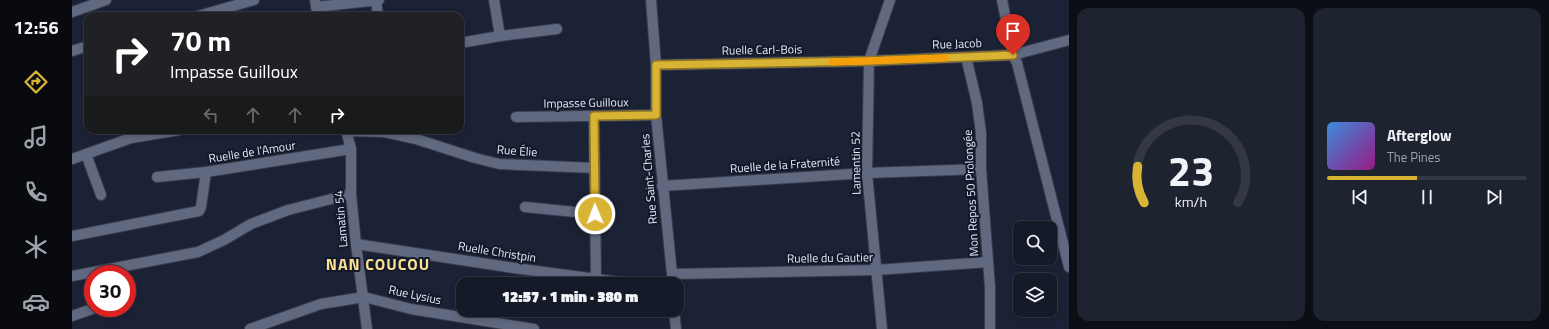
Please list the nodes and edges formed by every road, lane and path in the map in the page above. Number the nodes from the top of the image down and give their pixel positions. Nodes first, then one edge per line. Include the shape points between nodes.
1 (106, 0) edge
2 (254, 0) edge
3 (376, 0) edge
4 (379, 0) edge
5 (494, 0) edge
6 (651, 0) edge
7 (890, 0) edge
8 (1002, 0) edge
9 (316, 8) edge
10 (72, 12) edge
11 (212, 12) edge
12 (378, 12) edge
13 (557, 29) dead end
14 (500, 36) junction
15 (1069, 40) edge
16 (464, 42) edge
17 (84, 47) edge
18 (72, 51) edge
19 (1013, 55) junction
20 (966, 57) junction
21 (869, 61) junction
22 (656, 65) junction
23 (656, 115) junction
24 (594, 116) junction
25 (516, 117) dead end
26 (156, 134) edge
27 (347, 134) edge
28 (394, 134) edge
29 (351, 149) junction
30 (86, 154) junction
31 (72, 159) edge
32 (595, 168) junction
33 (981, 169) junction
34 (206, 172) junction
35 (867, 173) junction
36 (156, 177) dead end
37 (662, 186) junction
38 (352, 194) junction
39 (101, 195) dead end
40 (525, 207) dead end
41 (595, 214) junction
42 (72, 236) edge
43 (356, 244) junction
44 (988, 262) junction
45 (1069, 267) edge
46 (876, 270) junction
47 (72, 276) edge
48 (582, 277) edge
49 (596, 277) edge
50 (672, 277) edge
51 (684, 278) edge
52 (364, 297) junction
53 (84, 312) edge
54 (72, 316) edge
55 (675, 317) edge
56 (250, 329) edge
57 (367, 329) edge
58 (534, 329) edge
59 (676, 329) edge
60 (882, 329) edge
61 (990, 329) edge

1 - 10 street
2 - 11 street
3 - 4 street
3 - 9 street
3 - 12 street
5 - 14 street
6 - 22 street, Rue Saint-Charles
7 - 21 street, Lamentin 52
8 - 19 street
13 - 14 street
14 - 16 street
15 - 19 street, Rue Jacob
17 - 18 street
19 - 20 street, Rue Jacob
19 - 45 street
20 - 21 street, Rue Jacob
20 - 33 street, Mon Repos 50 Prolongée via 977,103
21 - 22 street, Ruelle Carl-Bois
21 - 35 street, Lamentin 52
22 - 23 street, Rue Saint-Charles
23 - 24 street, Impasse Guilloux
23 - 37 street, Rue Saint-Charles
24 - 25 street, Impasse Guilloux
24 - 32 street
26 - 30 street via 131,138
27 - 29 street, Lamatin 54
28 - 32 street, Rue Élie via 499,164
29 - 34 street, Ruelle de l'Amour
29 - 38 street, Lamatin 54
30 - 31 street
30 - 39 street
32 - 41 street
33 - 35 street, Ruelle de la Fraternité
33 - 44 street, Mon Repos 50 Prolongée
34 - 36 street
34 - 42 street, Ruelle de l'Amour via 199,211
35 - 37 street, Ruelle de la Fraternité
35 - 46 street, Lamentin 52
37 - 50 street, Rue Saint-Charles
38 - 43 street, Lamatin 54
38 - 47 street via 300,206 251,224 198,252
40 - 41 street
41 - 49 street
43 - 48 street, Ruelle Christpin
43 - 52 street, Lamatin 54
44 - 46 street, Ruelle du Gautier
44 - 61 street, Mon Repos 50 Prolongée
46 - 51 street, Ruelle du Gautier
46 - 60 street, Lamentin 52
52 - 56 street via 321,304
52 - 57 street, Lamatin 54
52 - 58 street, Rue Lysius via 411,309
53 - 54 street
55 - 59 street

